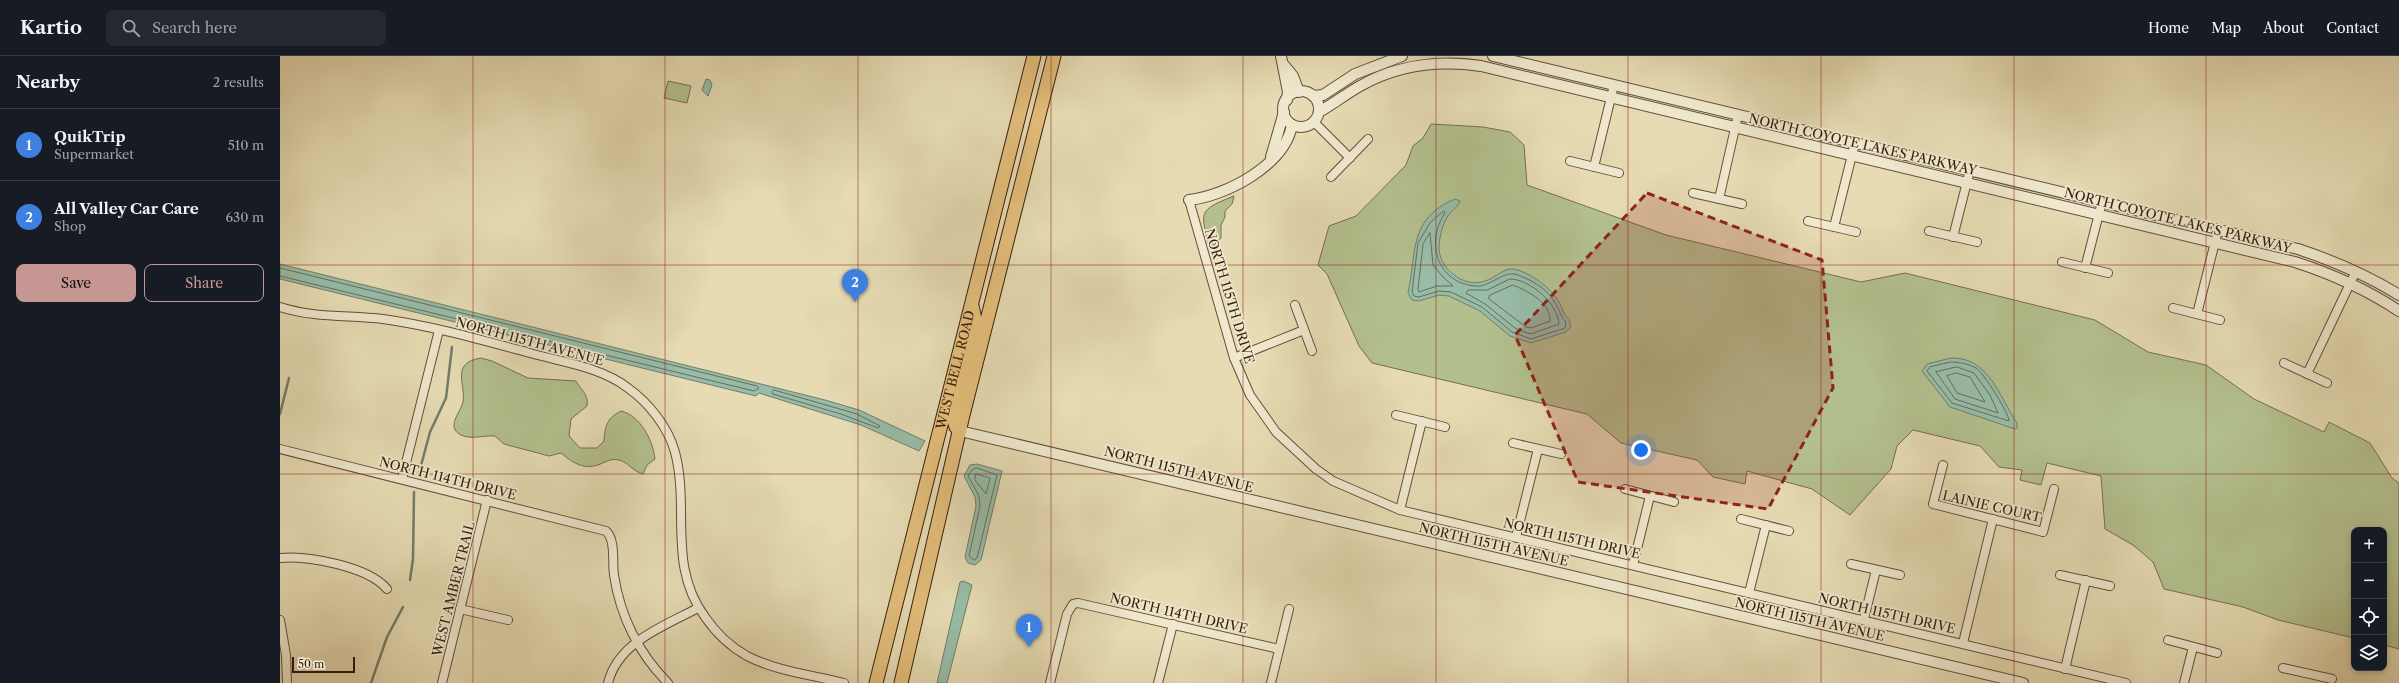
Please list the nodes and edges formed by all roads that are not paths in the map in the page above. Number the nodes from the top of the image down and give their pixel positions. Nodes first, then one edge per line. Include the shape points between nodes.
1 (1034, 56) edge
2 (1054, 56) edge
3 (1402, 56) edge
4 (1493, 56) edge
5 (1282, 60) edge
6 (1029, 74) junction
7 (1614, 85) junction
8 (1298, 92) junction
9 (1313, 96) junction
10 (1611, 98) junction
11 (1286, 100) junction
12 (1284, 112) junction
13 (1319, 112) junction
14 (1738, 115) junction
15 (1314, 122) junction
16 (1292, 125) junction
17 (1736, 127) junction
18 (1368, 139) dead end
19 (1854, 143) junction
20 (1851, 155) junction
21 (1350, 158) junction
22 (1270, 160) junction
23 (1570, 161) dead end
24 (1594, 167) junction
25 (1970, 170) junction
26 (1024, 171) junction
27 (1620, 173) dead end
28 (1331, 177) dead end
29 (1967, 183) junction
30 (1693, 193) dead end
31 (998, 199) junction
32 (1719, 199) junction
33 (1189, 200) joint
34 (2102, 202) junction
35 (1742, 204) dead end
36 (2099, 214) junction
37 (1808, 221) dead end
38 (1834, 227) junction
39 (2218, 230) junction
40 (1929, 231) dead end
41 (1856, 232) dead end
42 (1953, 237) junction
43 (1977, 242) dead end
44 (2215, 242) junction
45 (2062, 262) dead end
46 (2085, 268) junction
47 (2356, 271) junction
48 (2108, 273) dead end
49 (2350, 283) junction
50 (995, 292) junction
51 (2399, 295) edge
52 (971, 302) junction
53 (1295, 305) dead end
54 (280, 307) edge
55 (2173, 308) dead end
56 (2399, 311) edge
57 (2197, 314) junction
58 (2220, 320) dead end
59 (439, 330) junction
60 (1304, 330) junction
61 (1312, 351) dead end
62 (1234, 358) junction
63 (2284, 363) dead end
64 (2307, 374) junction
65 (2327, 383) dead end
66 (1396, 415) dead end
67 (1422, 421) junction
68 (1445, 426) dead end
69 (960, 431) junction
70 (1513, 443) dead end
71 (280, 449) edge
72 (1538, 449) junction
73 (1561, 454) dead end
74 (1943, 465) dead end
75 (402, 479) junction
76 (2054, 489) dead end
77 (1625, 490) dead end
78 (1650, 496) junction
79 (487, 500) junction
80 (1674, 502) dead end
81 (1400, 510) junction
82 (1741, 518) dead end
83 (1993, 519) junction
84 (1766, 525) junction
85 (1789, 531) dead end
86 (1516, 537) junction
87 (280, 558) edge
88 (1852, 564) dead end
89 (1633, 565) junction
90 (1876, 570) junction
91 (2060, 575) dead end
92 (1900, 576) dead end
93 (2086, 580) junction
94 (2110, 586) dead end
95 (387, 589) dead end
96 (1749, 593) junction
97 (698, 608) junction
98 (460, 609) junction
99 (1289, 610) dead end
100 (1864, 619) junction
101 (280, 620) edge
102 (508, 620) dead end
103 (1173, 624) junction
104 (2168, 640) dead end
105 (637, 642) junction
106 (1963, 643) junction
107 (2193, 647) junction
108 (1280, 649) junction
109 (2217, 653) dead end
110 (2283, 668) dead end
111 (2065, 669) junction
112 (2309, 674) junction
113 (2332, 679) dead end
114 (287, 683) edge
115 (442, 683) edge
116 (608, 683) edge
117 (668, 683) edge
118 (844, 683) edge
119 (876, 683) edge
120 (901, 683) edge
121 (1050, 683) edge
122 (1158, 683) edge
123 (1271, 683) edge
124 (2023, 683) edge
125 (2126, 683) edge
126 (2184, 683) edge
127 (2307, 683) edge

1 - 6 main road, WEST BELL ROAD
2 - 26 main road, WEST BELL ROAD
3 - 9 street via 1355,74 1323,95
4 - 7 street, NORTH COYOTE LAKES PARKWAY
5 - 8 street via 1293,76
5 - 11 street via 1288,92
6 - 26 main road via 1031,104 1017,160
6 - 31 main road, WEST BELL ROAD
7 - 10 street
7 - 14 street, NORTH COYOTE LAKES PARKWAY
8 - 9 street
8 - 11 street
9 - 13 street via 1318,103
10 - 13 street, NORTH COYOTE LAKES PARKWAY via 1481,66 1439,64 1401,69 1380,76
10 - 17 street, NORTH COYOTE LAKES PARKWAY
10 - 24 street
11 - 12 street
12 - 16 street
12 - 22 street
13 - 15 street
14 - 17 street
14 - 19 street, NORTH COYOTE LAKES PARKWAY
15 - 16 street via 1303,127
15 - 21 street
16 - 22 street via 1284,146
17 - 20 street, NORTH COYOTE LAKES PARKWAY
17 - 32 street
18 - 21 street
19 - 20 street
19 - 25 street, NORTH COYOTE LAKES PARKWAY
20 - 29 street, NORTH COYOTE LAKES PARKWAY
20 - 38 street
21 - 28 street
22 - 33 street via 1255,174 1235,186 1212,196
23 - 24 street
24 - 27 street
25 - 29 street
25 - 34 street, NORTH COYOTE LAKES PARKWAY
26 - 50 main road, WEST BELL ROAD
29 - 36 street, NORTH COYOTE LAKES PARKWAY
29 - 42 street
30 - 32 street
31 - 50 main road via 1004,204 1005,214 992,270
31 - 52 main road, WEST BELL ROAD
32 - 35 street
33 - 62 street, NORTH 115TH DRIVE
34 - 36 street
34 - 39 street, NORTH COYOTE LAKES PARKWAY
36 - 44 street, NORTH COYOTE LAKES PARKWAY
36 - 46 street
37 - 38 street
38 - 41 street
39 - 44 street
39 - 47 street, NORTH COYOTE LAKES PARKWAY via 2298,249
40 - 42 street
42 - 43 street
44 - 49 street, NORTH COYOTE LAKES PARKWAY via 2295,262
44 - 57 street
45 - 46 street
46 - 48 street
47 - 49 street
47 - 51 street, NORTH COYOTE LAKES PARKWAY
49 - 56 street, NORTH COYOTE LAKES PARKWAY
49 - 64 street
50 - 69 main road, WEST BELL ROAD
52 - 69 main road via 976,324 953,417
52 - 119 main road, WEST BELL ROAD
53 - 60 street
54 - 59 street, NORTH 115TH AVENUE via 314,315 380,319
55 - 57 street
57 - 58 street
59 - 75 street
59 - 97 street, NORTH 115TH AVENUE via 597,372 614,378 643,400 665,429 674,451 679,478 683,572
60 - 61 street
60 - 62 street
62 - 81 street, NORTH 115TH DRIVE via 1250,395 1276,432 1303,458 1333,481
63 - 64 street
64 - 65 street
66 - 67 street
67 - 68 street
67 - 81 street
69 - 120 main road, WEST BELL ROAD
69 - 124 street, NORTH 115TH AVENUE
70 - 72 street
71 - 75 street, NORTH 114TH DRIVE
72 - 73 street
72 - 86 street
74 - 83 street, LAINIE COURT via 1933,504
75 - 79 street, NORTH 114TH DRIVE
76 - 83 street, LAINIE COURT via 2044,532
77 - 78 street
78 - 80 street
78 - 89 street
79 - 98 street, WEST AMBER TRAIL
79 - 105 street, NORTH 114TH DRIVE via 599,529 609,534 617,593
81 - 86 street, NORTH 115TH DRIVE
82 - 84 street
83 - 106 street
84 - 85 street
84 - 96 street
86 - 89 street, NORTH 115TH DRIVE
87 - 95 street via 308,559 366,573 378,579
88 - 90 street
89 - 96 street, NORTH 115TH DRIVE
90 - 92 street
90 - 100 street
91 - 93 street
93 - 94 street
93 - 111 street
96 - 100 street, NORTH 115TH DRIVE
97 - 105 street
97 - 118 street, NORTH 115TH AVENUE via 715,630 747,656 772,666
98 - 102 street
98 - 115 street, WEST AMBER TRAIL
99 - 108 street
100 - 106 street, NORTH 115TH DRIVE
101 - 114 street via 286,655
103 - 108 street, NORTH 114TH DRIVE
103 - 121 street, NORTH 114TH DRIVE via 1083,602 1073,604 1067,614
103 - 122 street
104 - 107 street
105 - 116 street via 620,656
105 - 117 street
106 - 111 street, NORTH 115TH DRIVE
107 - 109 street
107 - 126 street
108 - 123 street
110 - 112 street
111 - 125 street, NORTH 115TH DRIVE
112 - 113 street
112 - 127 street

